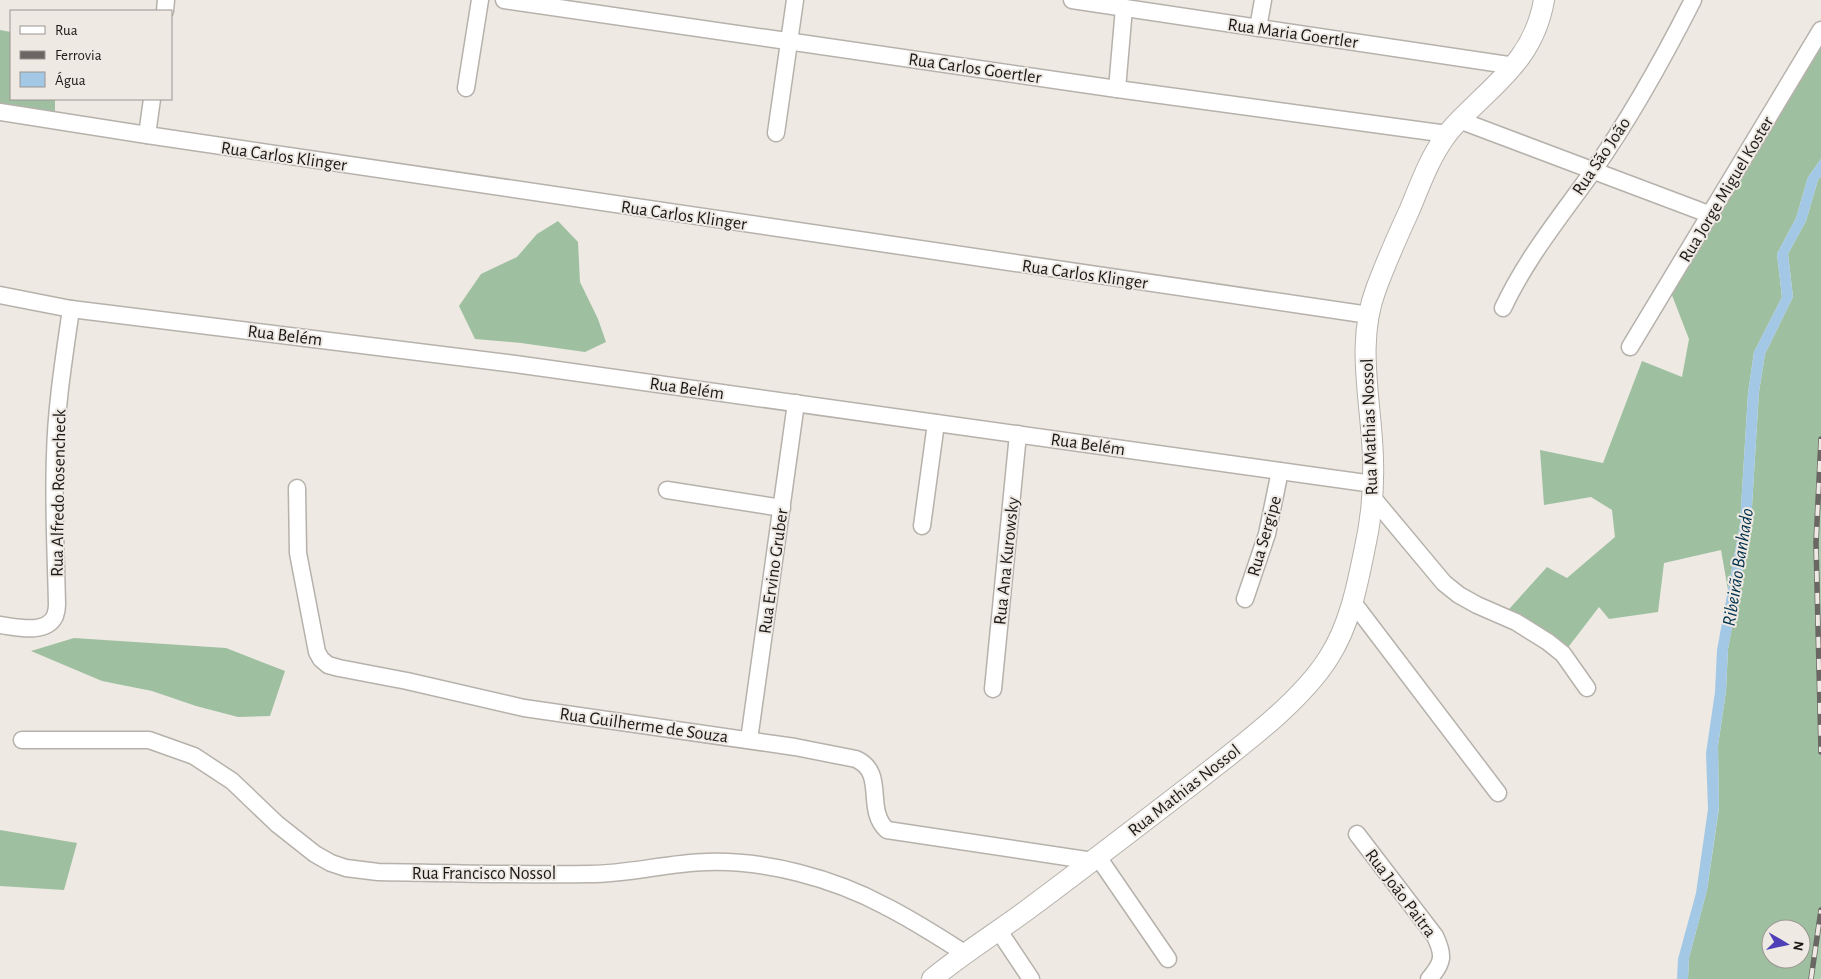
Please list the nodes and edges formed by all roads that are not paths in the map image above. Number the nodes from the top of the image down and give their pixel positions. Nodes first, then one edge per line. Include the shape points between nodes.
1 (480, 0) edge
2 (504, 0) edge
3 (795, 0) edge
4 (1072, 0) edge
5 (1263, 0) edge
6 (1544, 0) edge
7 (1693, 0) edge
8 (1124, 8) junction
9 (1258, 28) junction
10 (1821, 30) edge
11 (789, 41) junction
12 (1515, 66) junction
13 (466, 88) dead end
14 (1117, 89) junction
15 (152, 100) edge
16 (0, 112) edge
17 (1453, 127) junction
18 (776, 133) dead end
19 (147, 135) junction
20 (1593, 171) junction
21 (1710, 215) junction
22 (0, 295) edge
23 (71, 308) junction
24 (1504, 308) dead end
25 (1369, 315) junction
26 (1630, 348) dead end
27 (796, 402) junction
28 (936, 422) junction
29 (1018, 434) junction
30 (1280, 471) junction
31 (297, 488) dead end
32 (668, 490) dead end
33 (1373, 491) junction
34 (782, 508) junction
35 (922, 526) dead end
36 (1245, 599) dead end
37 (1352, 601) junction
38 (0, 625) edge
39 (1588, 688) dead end
40 (993, 689) dead end
41 (22, 740) dead end
42 (748, 740) junction
43 (1498, 793) dead end
44 (1357, 834) dead end
45 (1096, 859) junction
46 (999, 931) junction
47 (966, 954) junction
48 (1168, 959) dead end
49 (932, 979) edge
50 (1031, 979) edge
51 (1429, 979) edge

1 - 13 street
2 - 11 street, Rua Carlos Goertler
3 - 11 street
4 - 8 street, Rua Maria Goertler
5 - 9 street
6 - 12 street, Rua Mathias Nossol via 1535,32
7 - 20 street, Rua São João
8 - 9 street, Rua Maria Goertler
8 - 14 street
9 - 12 street, Rua Maria Goertler
10 - 21 street, Rua Jorge Miguel Koster
11 - 14 street, Rua Carlos Goertler
11 - 18 street
12 - 17 street, Rua Mathias Nossol
14 - 17 street, Rua Carlos Goertler
15 - 19 street
16 - 19 street, Rua Carlos Klinger
17 - 20 street, Rua Carlos Goertler
17 - 25 street, Rua Mathias Nossol via 1430,162 1374,292
19 - 25 street, Rua Carlos Klinger
20 - 21 street, Rua Carlos Goertler
20 - 24 street, Rua São João via 1526,264
21 - 26 street, Rua Jorge Miguel Koster
22 - 23 street, Rua Belém
23 - 27 street, Rua Belém
23 - 38 street, Rua Alfredo Rosencheck via 55,456 57,605 54,617 36,629
25 - 33 street, Rua Mathias Nossol via 1366,353
27 - 28 street, Rua Belém
27 - 34 street, Rua Ervino Gruber
28 - 29 street, Rua Belém
28 - 35 street
29 - 30 street, Rua Belém
29 - 40 street, Rua Ana Kurowsky
30 - 33 street, Rua Belém
30 - 36 street, Rua Sergipe via 1267,534
31 - 42 street, Rua Guilherme de Souza via 300,569 318,652 328,664 524,708
32 - 34 street
33 - 37 street, Rua Mathias Nossol via 1365,550
33 - 39 street via 1444,583 1458,595 1516,622 1548,642 1563,654
34 - 42 street, Rua Ervino Gruber
37 - 43 street
37 - 45 street, Rua Mathias Nossol via 1339,640 1328,659 1290,702 1235,751
41 - 47 street, Rua Francisco Nossol via 149,740 194,756 232,781 277,824 315,854 331,864 346,868 378,872 590,874 704,862 753,864 784,870 863,895 912,920
42 - 45 street, Rua Guilherme de Souza via 863,762 872,776 877,816 887,830
44 - 51 street, Rua João Paitra via 1441,948 1442,959
45 - 46 street, Rua Mathias Nossol
45 - 48 street
46 - 47 street, Rua Mathias Nossol
46 - 50 street
47 - 49 street, Rua Mathias Nossol

